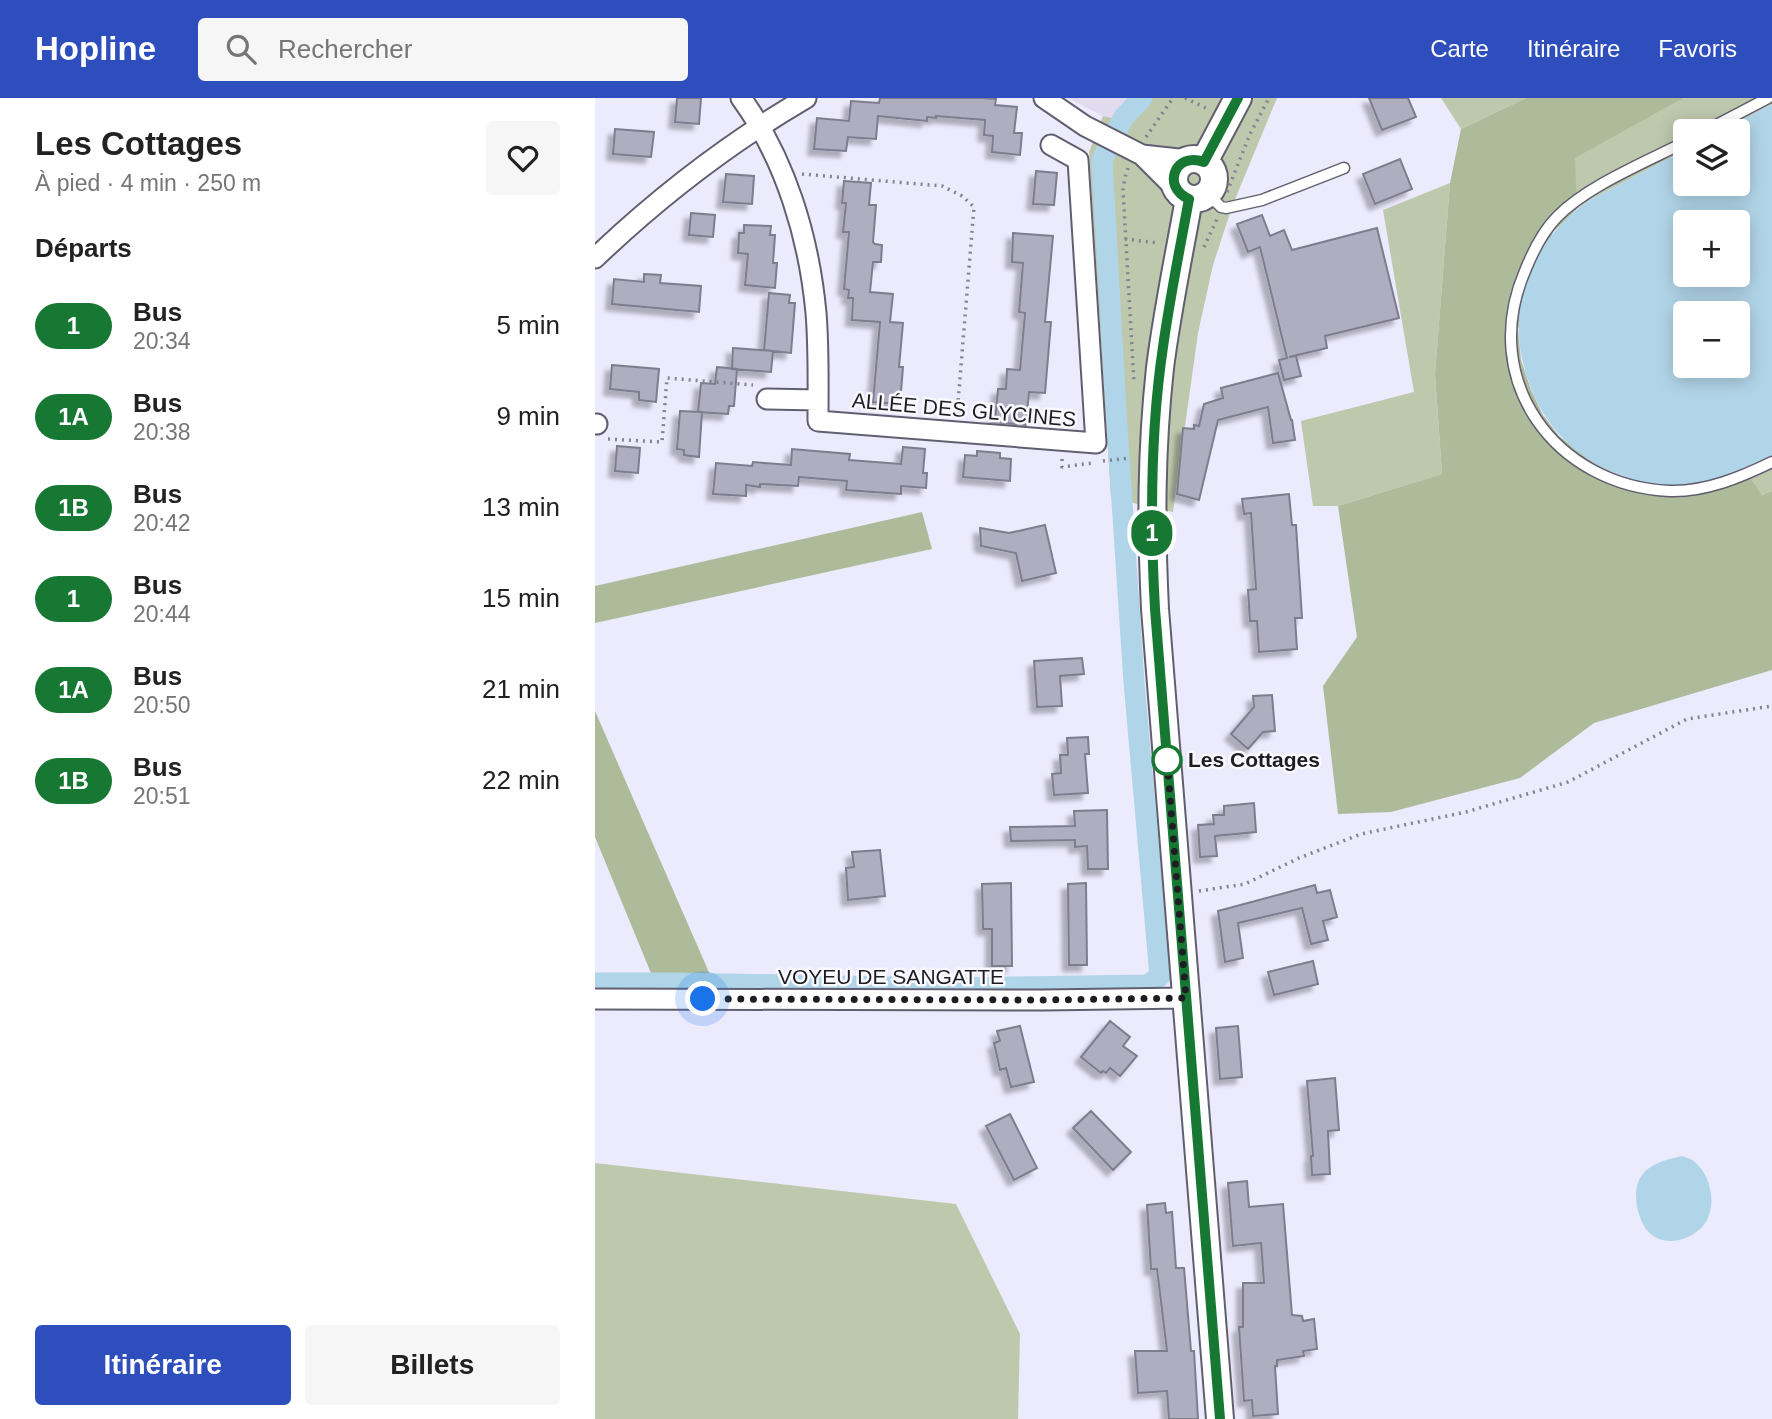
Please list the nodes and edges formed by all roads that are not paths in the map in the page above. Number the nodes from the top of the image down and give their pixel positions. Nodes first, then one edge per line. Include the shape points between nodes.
1 (741, 98) edge
2 (806, 98) edge
3 (1044, 98) edge
4 (1238, 98) edge
5 (1768, 98) edge
6 (1728, 119) edge
7 (760, 126) junction
8 (1051, 145) dead end
9 (1673, 148) edge
10 (1135, 152) junction
11 (1196, 161) junction
12 (1344, 168) dead end
13 (1198, 197) junction
14 (595, 258) edge
15 (767, 399) road end
16 (818, 400) junction
17 (1772, 462) edge
18 (1186, 998) junction
19 (595, 999) edge
20 (1220, 1419) edge

1 - 7 street
2 - 7 street
3 - 10 street
4 - 11 main road
5 - 6 lane
7 - 14 street via 676,187
7 - 16 street via 783,173 812,281
8 - 16 street, ALLÉE DES GLYCINES via 1078,160 1096,443 818,421
9 - 17 lane via 1578,199 1537,243 1514,299 1511,320 1510,343 1522,393 1549,437 1570,456 1618,482 1689,490
10 - 11 street
10 - 13 street
11 - 13 main road via 1211,169 1214,178 1212,188
11 - 13 main road via 1179,165 1174,183
12 - 13 lane via 1262,200 1226,208
13 - 18 main road via 1192,248 1162,356 1151,487 1153,571
15 - 16 street
18 - 19 street, VOYEU DE SANGATTE
18 - 20 main road

